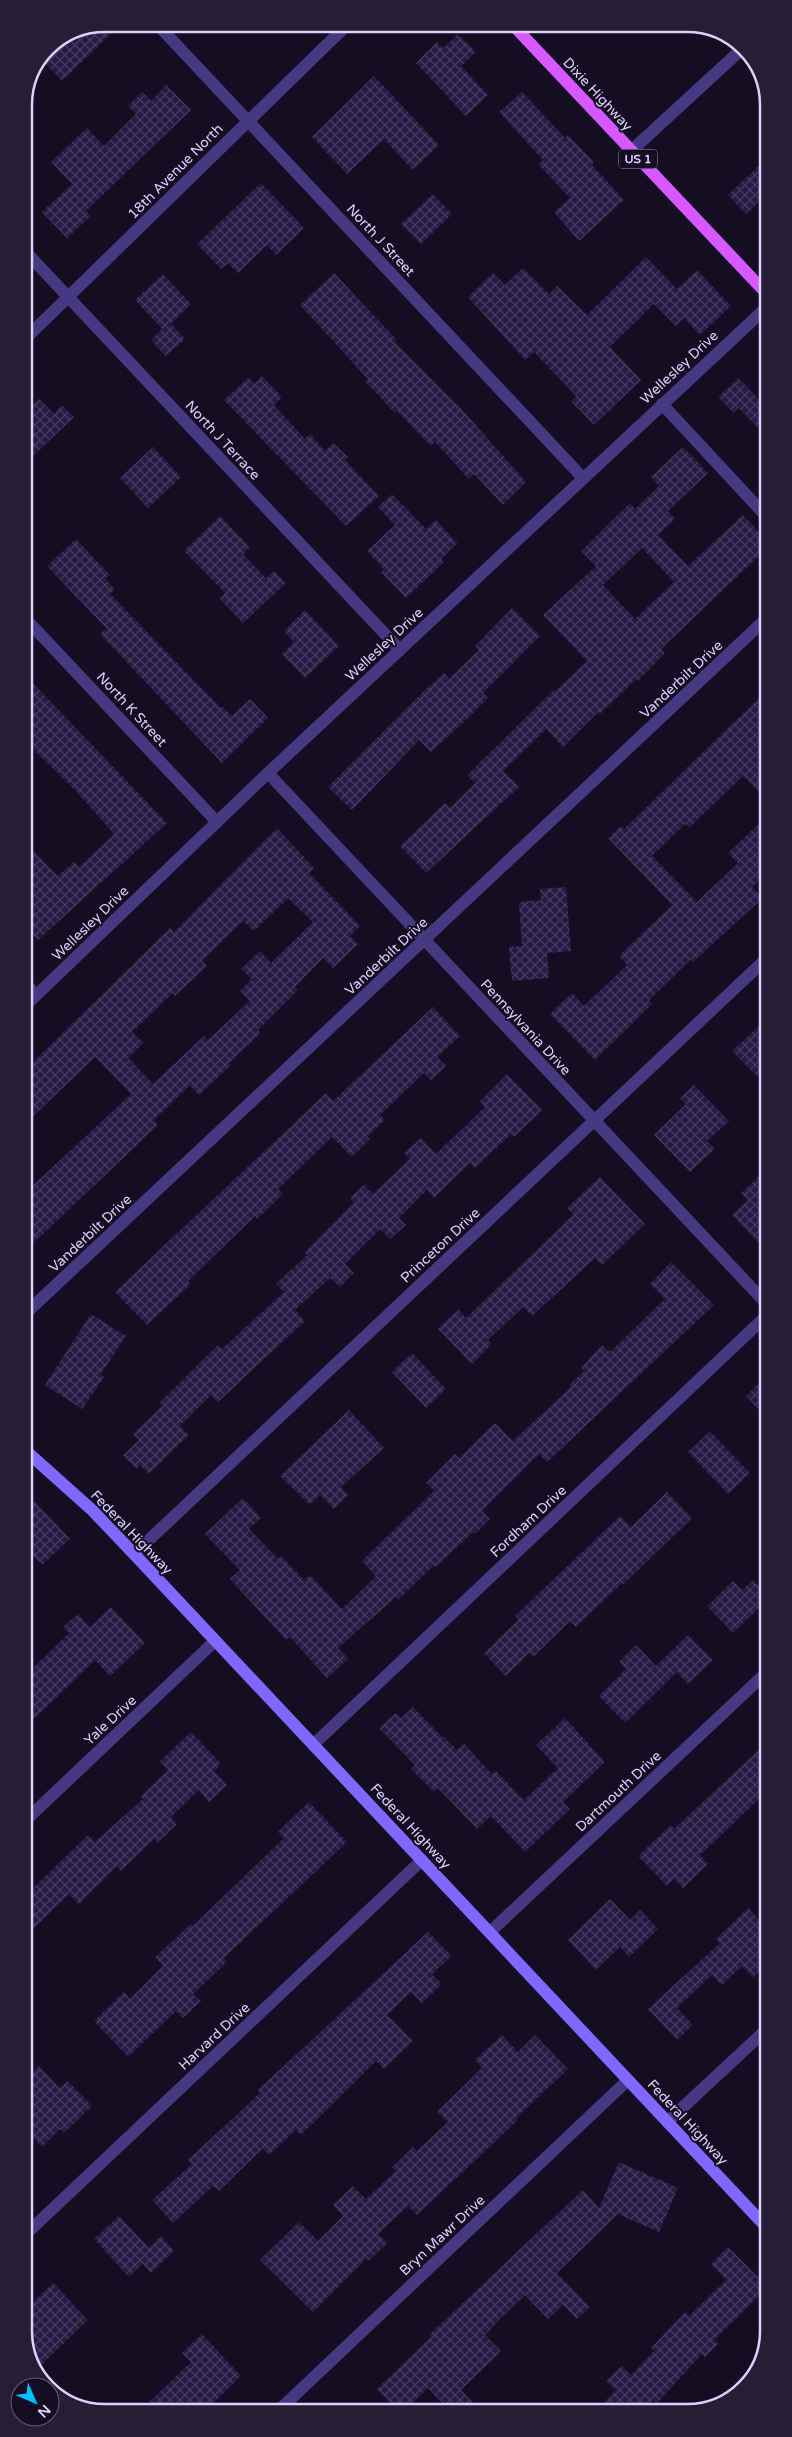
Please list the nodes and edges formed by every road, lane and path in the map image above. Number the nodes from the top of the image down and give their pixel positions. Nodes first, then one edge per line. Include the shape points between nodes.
1 (165, 32) edge
2 (339, 32) edge
3 (520, 33) edge
4 (737, 53) edge
5 (248, 120) junction
6 (631, 151) junction
7 (32, 259) edge
8 (760, 287) edge
9 (69, 298) junction
10 (760, 314) edge
11 (32, 333) edge
12 (662, 404) junction
13 (583, 478) junction
14 (760, 510) edge
15 (32, 625) edge
16 (760, 625) edge
17 (400, 650) junction
18 (268, 773) junction
19 (217, 822) junction
20 (424, 940) junction
21 (760, 965) edge
22 (32, 991) edge
23 (36, 995) junction
24 (32, 999) edge
25 (594, 1120) junction
26 (760, 1294) edge
27 (32, 1307) edge
28 (760, 1325) edge
29 (32, 1456) edge
30 (134, 1554) junction
31 (215, 1641) junction
32 (760, 1679) edge
33 (313, 1745) junction
34 (32, 1814) edge
35 (422, 1860) junction
36 (490, 1932) junction
37 (760, 2035) edge
38 (628, 2080) junction
39 (667, 2122) junction
40 (760, 2221) edge
41 (32, 2228) edge
42 (285, 2404) edge

1 - 5 street, North J Street
2 - 5 street, 18th Avenue North
3 - 6 main road, Dixie Highway / US 1
4 - 6 street
5 - 9 street, 18th Avenue North
5 - 13 street, North J Street
6 - 8 main road, Dixie Highway / US 1
7 - 9 street, North J Terrace
9 - 11 street, 18th Avenue North
9 - 17 street, North J Terrace
10 - 12 street, Wellesley Drive
12 - 13 street, Wellesley Drive
12 - 14 street
13 - 17 street, Wellesley Drive
15 - 19 street, North K Street
16 - 20 street, Vanderbilt Drive
17 - 18 street, Wellesley Drive
18 - 19 street, Wellesley Drive
18 - 20 street, Pennsylvania Drive
19 - 23 street, Wellesley Drive
20 - 25 street, Pennsylvania Drive
20 - 27 street, Vanderbilt Drive
21 - 25 street, Princeton Drive
22 - 23 street
23 - 24 street, Wellesley Drive
25 - 26 street, Pennsylvania Drive
25 - 30 street, Princeton Drive
28 - 33 street, Fordham Drive
29 - 30 main road, Federal Highway
30 - 31 main road, Federal Highway
31 - 33 main road, Federal Highway
31 - 34 street, Yale Drive
32 - 36 street, Dartmouth Drive
33 - 35 main road, Federal Highway
35 - 36 main road, Federal Highway
35 - 41 street, Harvard Drive
36 - 38 main road, Federal Highway
37 - 39 street
38 - 39 main road, Federal Highway
38 - 42 street, Bryn Mawr Drive
39 - 40 main road, Federal Highway

